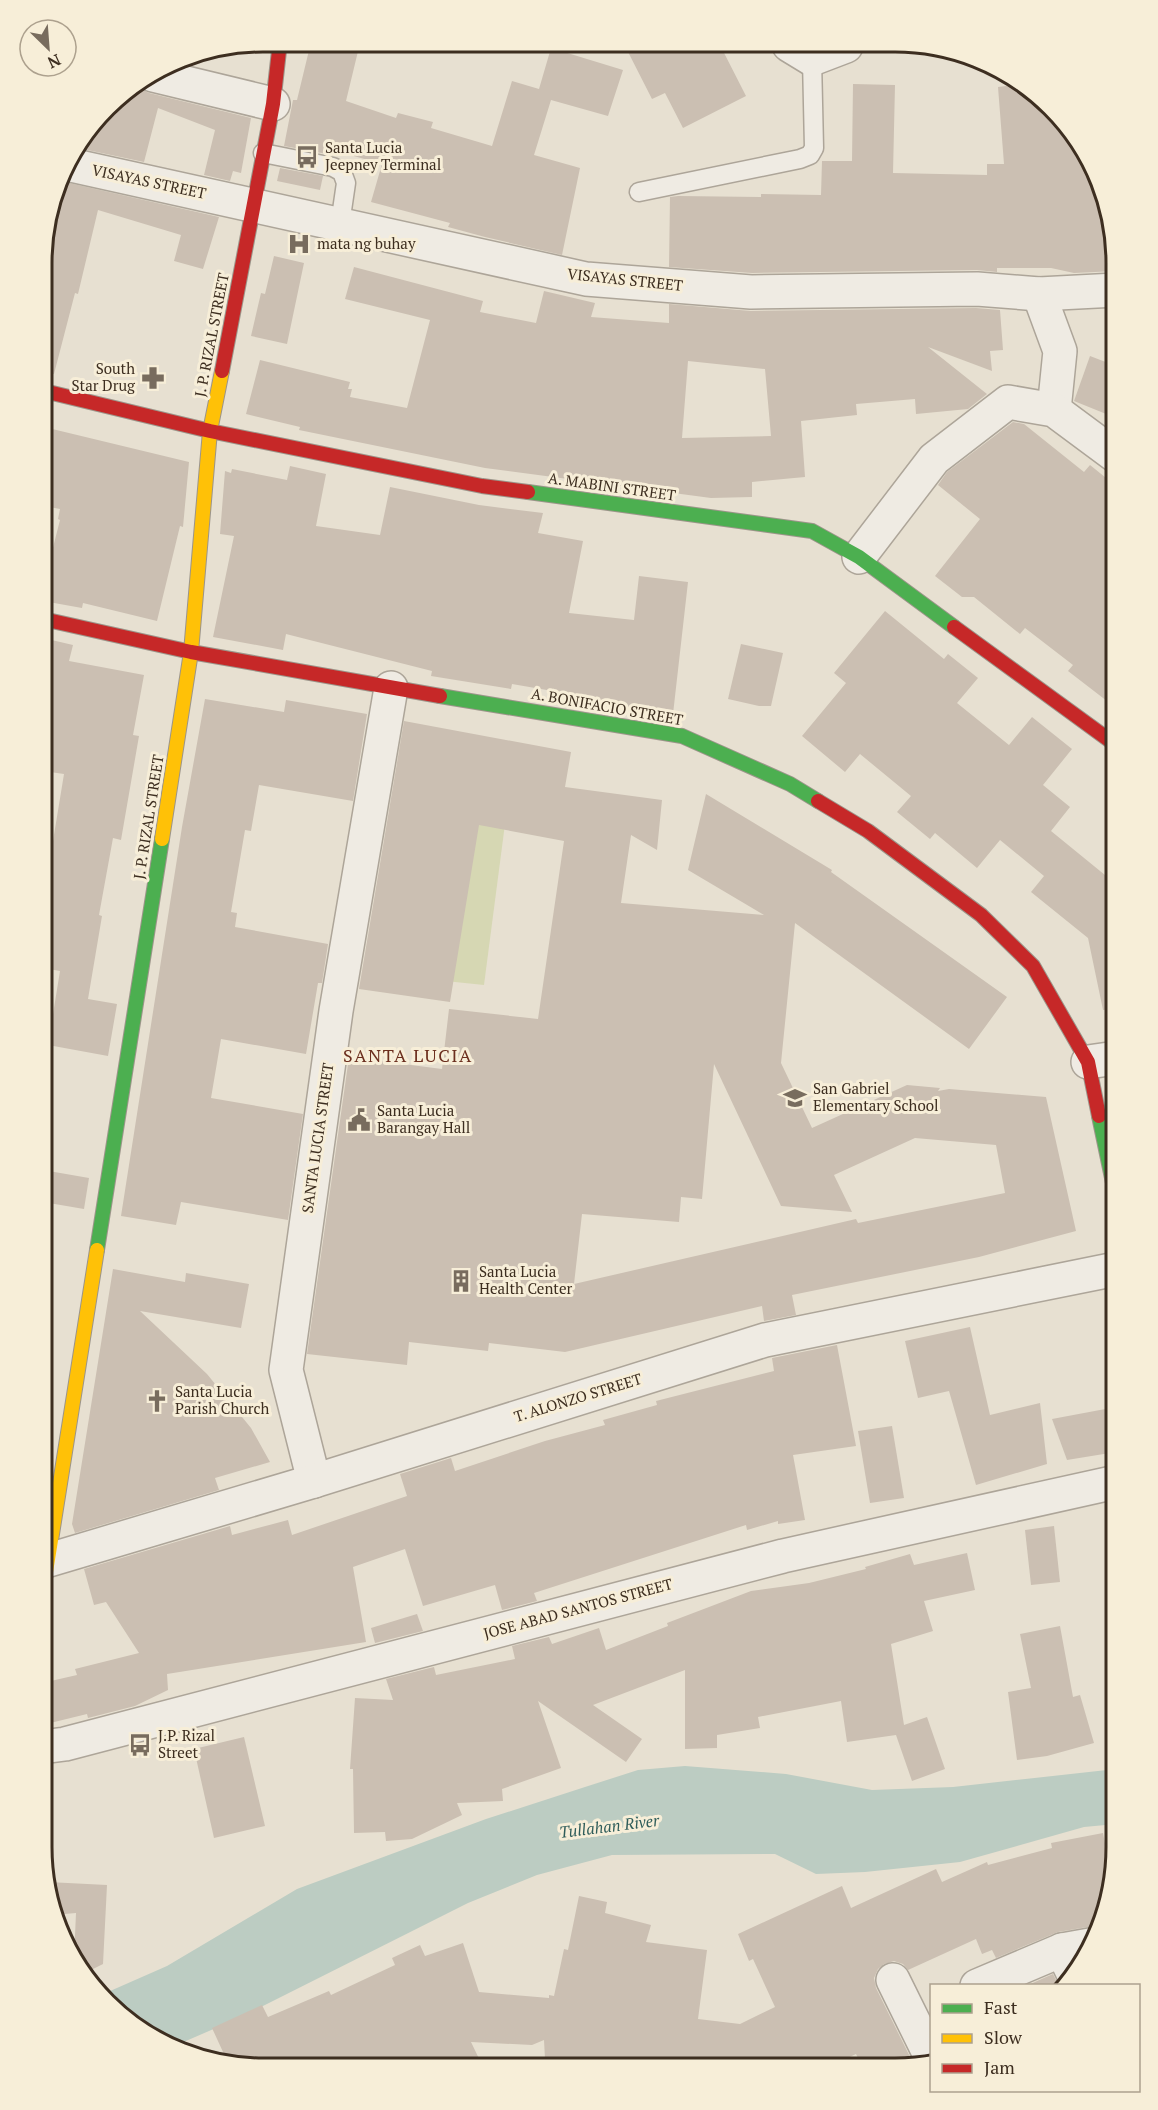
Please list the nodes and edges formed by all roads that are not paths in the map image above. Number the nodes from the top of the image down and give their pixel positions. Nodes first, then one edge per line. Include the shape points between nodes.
1 (800, 52) edge
2 (279, 53) edge
3 (164, 78) edge
4 (273, 104) junction
5 (263, 153) junction
6 (76, 166) edge
7 (639, 192) dead end
8 (253, 205) junction
9 (340, 224) junction
10 (1106, 291) edge
11 (1039, 294) junction
12 (52, 393) edge
13 (1054, 410) junction
14 (210, 431) junction
15 (1106, 448) edge
16 (859, 557) junction
17 (52, 621) edge
18 (191, 652) junction
19 (391, 688) junction
20 (1106, 737) edge
21 (1102, 1060) edge
22 (1105, 1094) edge
23 (1105, 1271) edge
24 (314, 1480) junction
25 (1105, 1484) edge
26 (52, 1541) edge
27 (52, 1559) edge
28 (52, 1746) edge
29 (1074, 1957) edge
30 (893, 1980) dead end
31 (984, 1984) edge
32 (921, 2009) edge
33 (930, 2050) edge

1 - 7 lane via 814,148 810,155
2 - 4 street, J. P. RIZAL STREET
3 - 4 street
4 - 5 street, J. P. RIZAL STREET
5 - 8 street, J. P. RIZAL STREET
5 - 9 lane via 342,172 346,183
6 - 8 street, VISAYAS STREET
8 - 9 street, VISAYAS STREET
8 - 14 street, J. P. RIZAL STREET
9 - 11 street, VISAYAS STREET via 586,279 751,292 977,290
10 - 11 street, VISAYAS STREET
11 - 13 street via 1060,351
12 - 14 street, A. MABINI STREET
13 - 15 street
13 - 16 street via 1008,402 934,459
14 - 16 street, A. MABINI STREET via 482,486 812,531
14 - 18 street, J. P. RIZAL STREET
16 - 20 street, A. MABINI STREET
17 - 18 street, A. BONIFACIO STREET
18 - 19 street, A. BONIFACIO STREET
18 - 26 street, J. P. RIZAL STREET
19 - 21 street, A. BONIFACIO STREET via 682,736 790,784 868,831 981,915 1033,966
19 - 24 street, SANTA LUCIA STREET via 336,1011 286,1370
21 - 22 street, A. BONIFACIO STREET
23 - 24 street, T. ALONZO STREET via 765,1340
24 - 27 street, T. ALONZO STREET
25 - 28 street, JOSE ABAD SANTOS STREET via 783,1556
29 - 31 street
30 - 32 street
32 - 33 street

